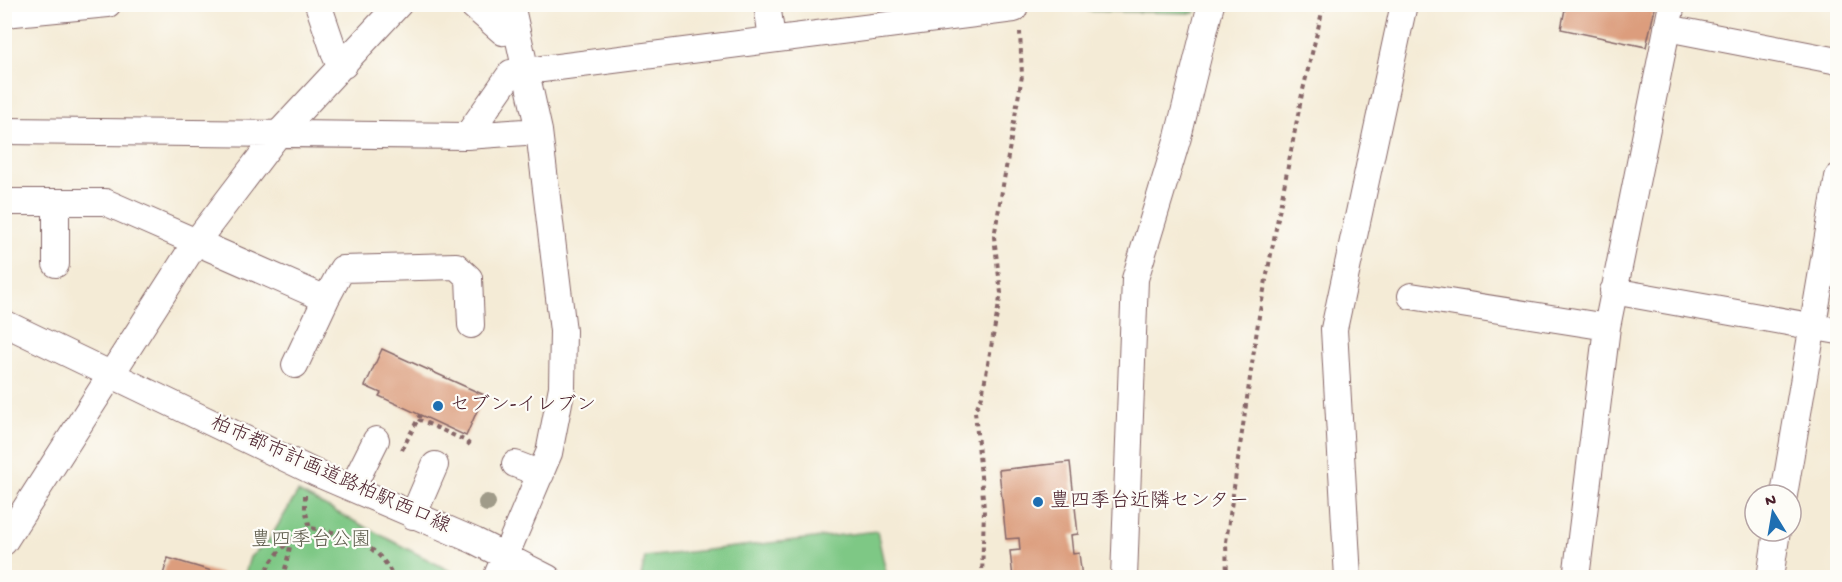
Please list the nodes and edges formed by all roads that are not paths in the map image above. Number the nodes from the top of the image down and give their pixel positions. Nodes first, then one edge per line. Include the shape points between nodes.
1 (108, 4) edge
2 (318, 4) edge
3 (399, 4) edge
4 (471, 4) edge
5 (767, 4) edge
6 (1211, 4) edge
7 (1404, 4) edge
8 (1014, 7) edge
9 (4, 14) edge
10 (514, 16) edge
11 (1669, 16) edge
12 (772, 39) junction
13 (1838, 62) edge
14 (344, 65) junction
15 (525, 70) junction
16 (4, 130) edge
17 (539, 130) junction
18 (279, 133) junction
19 (466, 136) junction
20 (1838, 177) edge
21 (4, 202) edge
22 (56, 203) junction
23 (196, 242) junction
24 (56, 264) dead end
25 (1614, 291) junction
26 (1411, 296) dead end
27 (326, 299) junction
28 (4, 323) edge
29 (471, 325) dead end
30 (1812, 326) junction
31 (1607, 327) junction
32 (1838, 331) edge
33 (295, 365) dead end
34 (111, 375) junction
35 (376, 440) dead end
36 (515, 464) dead end
37 (435, 465) dead end
38 (541, 474) junction
39 (1786, 483) edge
40 (352, 488) junction
41 (413, 516) junction
42 (4, 542) edge
43 (1776, 543) edge
44 (502, 567) edge
45 (548, 578) edge
46 (1124, 578) edge
47 (1348, 578) edge
48 (1576, 578) edge
49 (1770, 578) edge

1 - 9 street
2 - 14 street via 336,57
3 - 14 street
4 - 10 street via 503,33
5 - 12 street
6 - 46 street via 1178,137 1135,279
7 - 47 street via 1334,328
8 - 12 street
10 - 15 street
11 - 13 street
11 - 25 street
12 - 15 street
14 - 18 street
15 - 17 street
15 - 19 street via 511,73
16 - 18 street
17 - 19 street
17 - 38 street via 562,331 562,387
18 - 19 street
18 - 23 street
20 - 30 street
21 - 22 street
22 - 23 street via 105,202
22 - 24 street
23 - 27 street
23 - 34 street
25 - 30 street
25 - 31 street
26 - 31 street
27 - 29 street via 342,269 456,266 469,278
27 - 33 street
28 - 34 street, 柏市都市計画道路柏駅西口線
30 - 32 street
30 - 39 street
31 - 48 street
34 - 40 street, 柏市都市計画道路柏駅西口線
34 - 42 street
35 - 40 street
36 - 38 street
37 - 41 street
38 - 44 street
40 - 41 street, 柏市都市計画道路柏駅西口線
41 - 44 street, 柏市都市計画道路柏駅西口線
43 - 49 street
44 - 45 street, 柏市都市計画道路柏駅西口線

